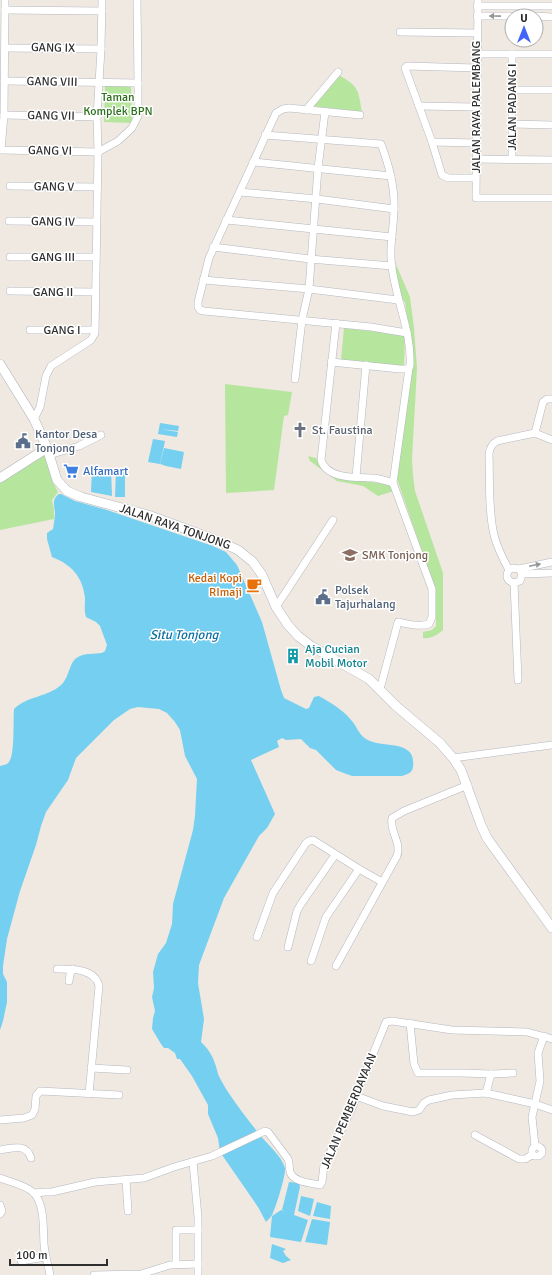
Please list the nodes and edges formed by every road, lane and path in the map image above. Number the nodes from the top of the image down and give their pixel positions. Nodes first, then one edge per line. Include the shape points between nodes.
1 (5, 0) edge
2 (102, 0) edge
3 (137, 0) edge
4 (478, 3) edge
5 (552, 6) edge
6 (5, 10) junction
7 (102, 11) junction
8 (477, 16) junction
9 (504, 16) edge
10 (400, 32) dead end
11 (476, 33) junction
12 (5, 48) junction
13 (101, 49) junction
14 (476, 54) junction
15 (512, 54) junction
16 (552, 54) edge
17 (476, 68) junction
18 (338, 72) dead end
19 (5, 81) junction
20 (100, 82) junction
21 (138, 83) junction
22 (512, 90) junction
23 (552, 90) edge
24 (419, 106) junction
25 (476, 107) junction
26 (306, 110) junction
27 (325, 112) junction
28 (4, 115) junction
29 (360, 115) dead end
30 (97, 116) junction
31 (512, 124) junction
32 (552, 125) edge
33 (266, 135) junction
34 (322, 139) junction
35 (432, 142) junction
36 (476, 143) junction
37 (98, 152) junction
38 (476, 159) junction
39 (512, 160) junction
40 (552, 160) edge
41 (253, 162) junction
42 (318, 168) junction
43 (391, 176) junction
44 (475, 178) junction
45 (10, 186) dead end
46 (97, 187) junction
47 (240, 192) junction
48 (552, 198) edge
49 (316, 199) junction
50 (394, 209) junction
51 (226, 220) junction
52 (9, 222) dead end
53 (96, 222) junction
54 (314, 230) junction
55 (392, 237) junction
56 (213, 247) junction
57 (10, 257) dead end
58 (96, 257) junction
59 (310, 259) junction
60 (392, 266) junction
61 (203, 280) junction
62 (309, 289) junction
63 (10, 292) dead end
64 (95, 292) junction
65 (398, 300) junction
66 (302, 320) junction
67 (336, 324) junction
68 (30, 330) dead end
69 (94, 330) junction
70 (407, 333) junction
71 (332, 362) junction
72 (0, 364) edge
73 (366, 365) junction
74 (409, 368) junction
75 (295, 379) dead end
76 (552, 399) edge
77 (34, 419) junction
78 (535, 433) junction
79 (101, 435) dead end
80 (552, 440) edge
81 (48, 452) junction
82 (356, 477) junction
83 (0, 478) edge
84 (393, 483) junction
85 (333, 520) dead end
86 (552, 562) edge
87 (509, 570) junction
88 (520, 572) junction
89 (552, 573) edge
90 (514, 583) junction
91 (276, 607) junction
92 (518, 680) dead end
93 (380, 690) junction
94 (552, 746) edge
95 (453, 758) junction
96 (468, 785) junction
97 (336, 854) junction
98 (359, 869) junction
99 (382, 882) junction
100 (552, 928) edge
101 (257, 937) dead end
102 (288, 947) dead end
103 (311, 961) dead end
104 (336, 966) dead end
105 (56, 969) dead end
106 (73, 969) junction
107 (69, 981) dead end
108 (410, 1023) junction
109 (544, 1036) junction
110 (552, 1039) edge
111 (91, 1068) junction
112 (127, 1070) dead end
113 (513, 1073) dead end
114 (491, 1074) junction
115 (486, 1093) junction
116 (89, 1094) junction
117 (119, 1095) dead end
118 (356, 1096) junction
119 (534, 1104) junction
120 (552, 1110) edge
121 (0, 1120) edge
122 (475, 1136) dead end
123 (0, 1150) edge
124 (31, 1158) dead end
125 (193, 1162) junction
126 (0, 1178) edge
127 (126, 1180) junction
128 (34, 1193) junction
129 (0, 1205) edge
130 (128, 1211) dead end
131 (0, 1214) edge
132 (198, 1230) junction
133 (46, 1257) junction
134 (21, 1261) dead end
135 (176, 1264) junction
136 (198, 1264) junction
137 (50, 1275) edge
138 (94, 1275) edge
139 (198, 1275) edge

1 - 6 street
2 - 7 street
3 - 21 street
4 - 5 street
4 - 8 street, JALAN RAYA PALEMBANG
6 - 7 street
6 - 12 street
7 - 13 street
9 -> 8 street
8 - 11 street, JALAN RAYA PALEMBANG
10 - 11 street
11 - 14 street, JALAN RAYA PALEMBANG
12 - 13 street, GANG IX
12 - 19 street
13 - 20 street
14 - 15 street, JALAN PADANG I
14 - 17 street, JALAN RAYA PALEMBANG
15 - 16 street, JALAN PADANG I
15 - 22 street, JALAN PADANG I
17 - 24 street via 406,67
17 - 25 street, JALAN RAYA PALEMBANG
18 - 26 street
19 - 20 street, GANG VIII
19 - 28 street
20 - 21 street, GANG VIII
20 - 30 street
21 - 37 street via 138,116 132,128 118,141
22 - 23 street
22 - 31 street, JALAN PADANG I
24 - 25 street
24 - 35 street
25 - 36 street, JALAN RAYA PALEMBANG
26 - 27 street
26 - 33 street via 279,110
27 - 29 street
27 - 34 street
28 - 30 street, GANG VII
28 - 37 street, GANG VI via 1,150
30 - 37 street
31 - 32 street
31 - 39 street, JALAN PADANG I
33 - 34 street
33 - 41 street
34 - 42 street
34 - 43 street via 381,144
35 - 36 street
35 - 44 street via 444,177
36 - 38 street, JALAN RAYA PALEMBANG
37 - 46 street
38 - 39 street
38 - 44 street, JALAN RAYA PALEMBANG
39 - 40 street
41 - 42 street
41 - 47 street
42 - 43 street
42 - 49 street
43 - 50 street
44 - 48 street, JALAN RAYA PALEMBANG via 476,198
45 - 46 street, GANG V
46 - 53 street
47 - 49 street
47 - 51 street
49 - 50 street
49 - 54 street
50 - 55 street
51 - 54 street
51 - 56 street
52 - 53 street, GANG IV
53 - 58 street
54 - 55 street
54 - 59 street
55 - 60 street
56 - 59 street
56 - 61 street
57 - 58 street, GANG III
58 - 64 street
59 - 60 street
59 - 62 street
60 - 65 street
61 - 62 street
61 - 66 street via 198,302 200,310
62 - 65 street
62 - 66 street
63 - 64 street, GANG II
64 - 69 street
65 - 70 street
66 - 67 street
66 - 75 street
67 - 70 street
67 - 71 street
68 - 69 street, GANG I
69 - 77 street via 91,340 51,366 40,407
70 - 74 street
71 - 73 street
71 - 82 street via 322,466 340,475
72 - 77 main road, JALAN RAYA TONJONG
73 - 74 street
73 - 82 street
74 - 84 street
76 - 78 street via 543,402
77 - 81 main road, JALAN RAYA TONJONG
78 - 80 street
78 - 87 street via 497,441 490,448 492,525 497,546
79 - 81 street via 79,446
81 - 83 main road
81 - 91 main road, JALAN RAYA TONJONG via 57,480 67,491 148,515 238,550 253,562 262,575
82 - 84 street via 381,479
84 - 93 street via 432,589 432,617 429,624 423,626 398,622
85 - 91 street
88 -> 86 street
87 - 88 street via 512,568
87 - 90 street via 507,576 510,582
88 - 89 street
88 - 90 street via 520,581
90 - 92 street
91 - 93 main road, JALAN RAYA TONJONG via 298,636 369,679
93 - 95 main road, JALAN RAYA TONJONG via 440,743
94 - 95 street
95 - 96 main road, JALAN RAYA TONJONG
96 - 99 street via 392,818 399,852
96 - 100 main road, JALAN RAYA TONJONG via 474,808 487,838
97 - 98 street
97 - 101 street via 313,840 307,841 273,893
97 - 102 street via 300,904
98 - 99 street
98 - 103 street via 326,917
99 - 104 street
105 - 106 street
106 - 107 street
106 - 111 street via 94,976 99,986
108 - 109 street, JALAN PEMBERDAYAAN via 452,1030 527,1032
108 - 114 street via 414,1064 418,1073
108 - 118 street, JALAN PEMBERDAYAAN via 386,1022
109 - 110 street, JALAN PEMBERDAYAAN
109 - 119 street via 538,1054 540,1081
111 - 112 street
111 - 116 street
113 - 114 street
114 - 115 street
115 - 118 street via 452,1095 429,1100 413,1112 383,1106
115 - 119 street
116 - 117 street
116 - 121 street via 40,1091 36,1096 32,1115
118 - 125 street, JALAN PEMBERDAYAAN via 324,1165 320,1185 294,1178 288,1159 267,1132
119 - 120 street
119 - 122 street via 532,1123 535,1146 542,1150 539,1156 532,1154 525,1159 519,1159
123 - 124 street via 25,1149
125 - 127 street, JALAN PEMBERDAYAAN via 144,1178
125 - 132 street
126 - 128 street
127 - 128 street, JALAN PEMBERDAYAAN via 95,1182 52,1192
127 - 130 street
128 - 133 street via 41,1210
129 - 131 street
132 - 135 street via 176,1230
132 - 136 street
133 - 134 street
133 - 137 street
135 - 136 street
135 - 138 street via 141,1274
136 - 139 street

